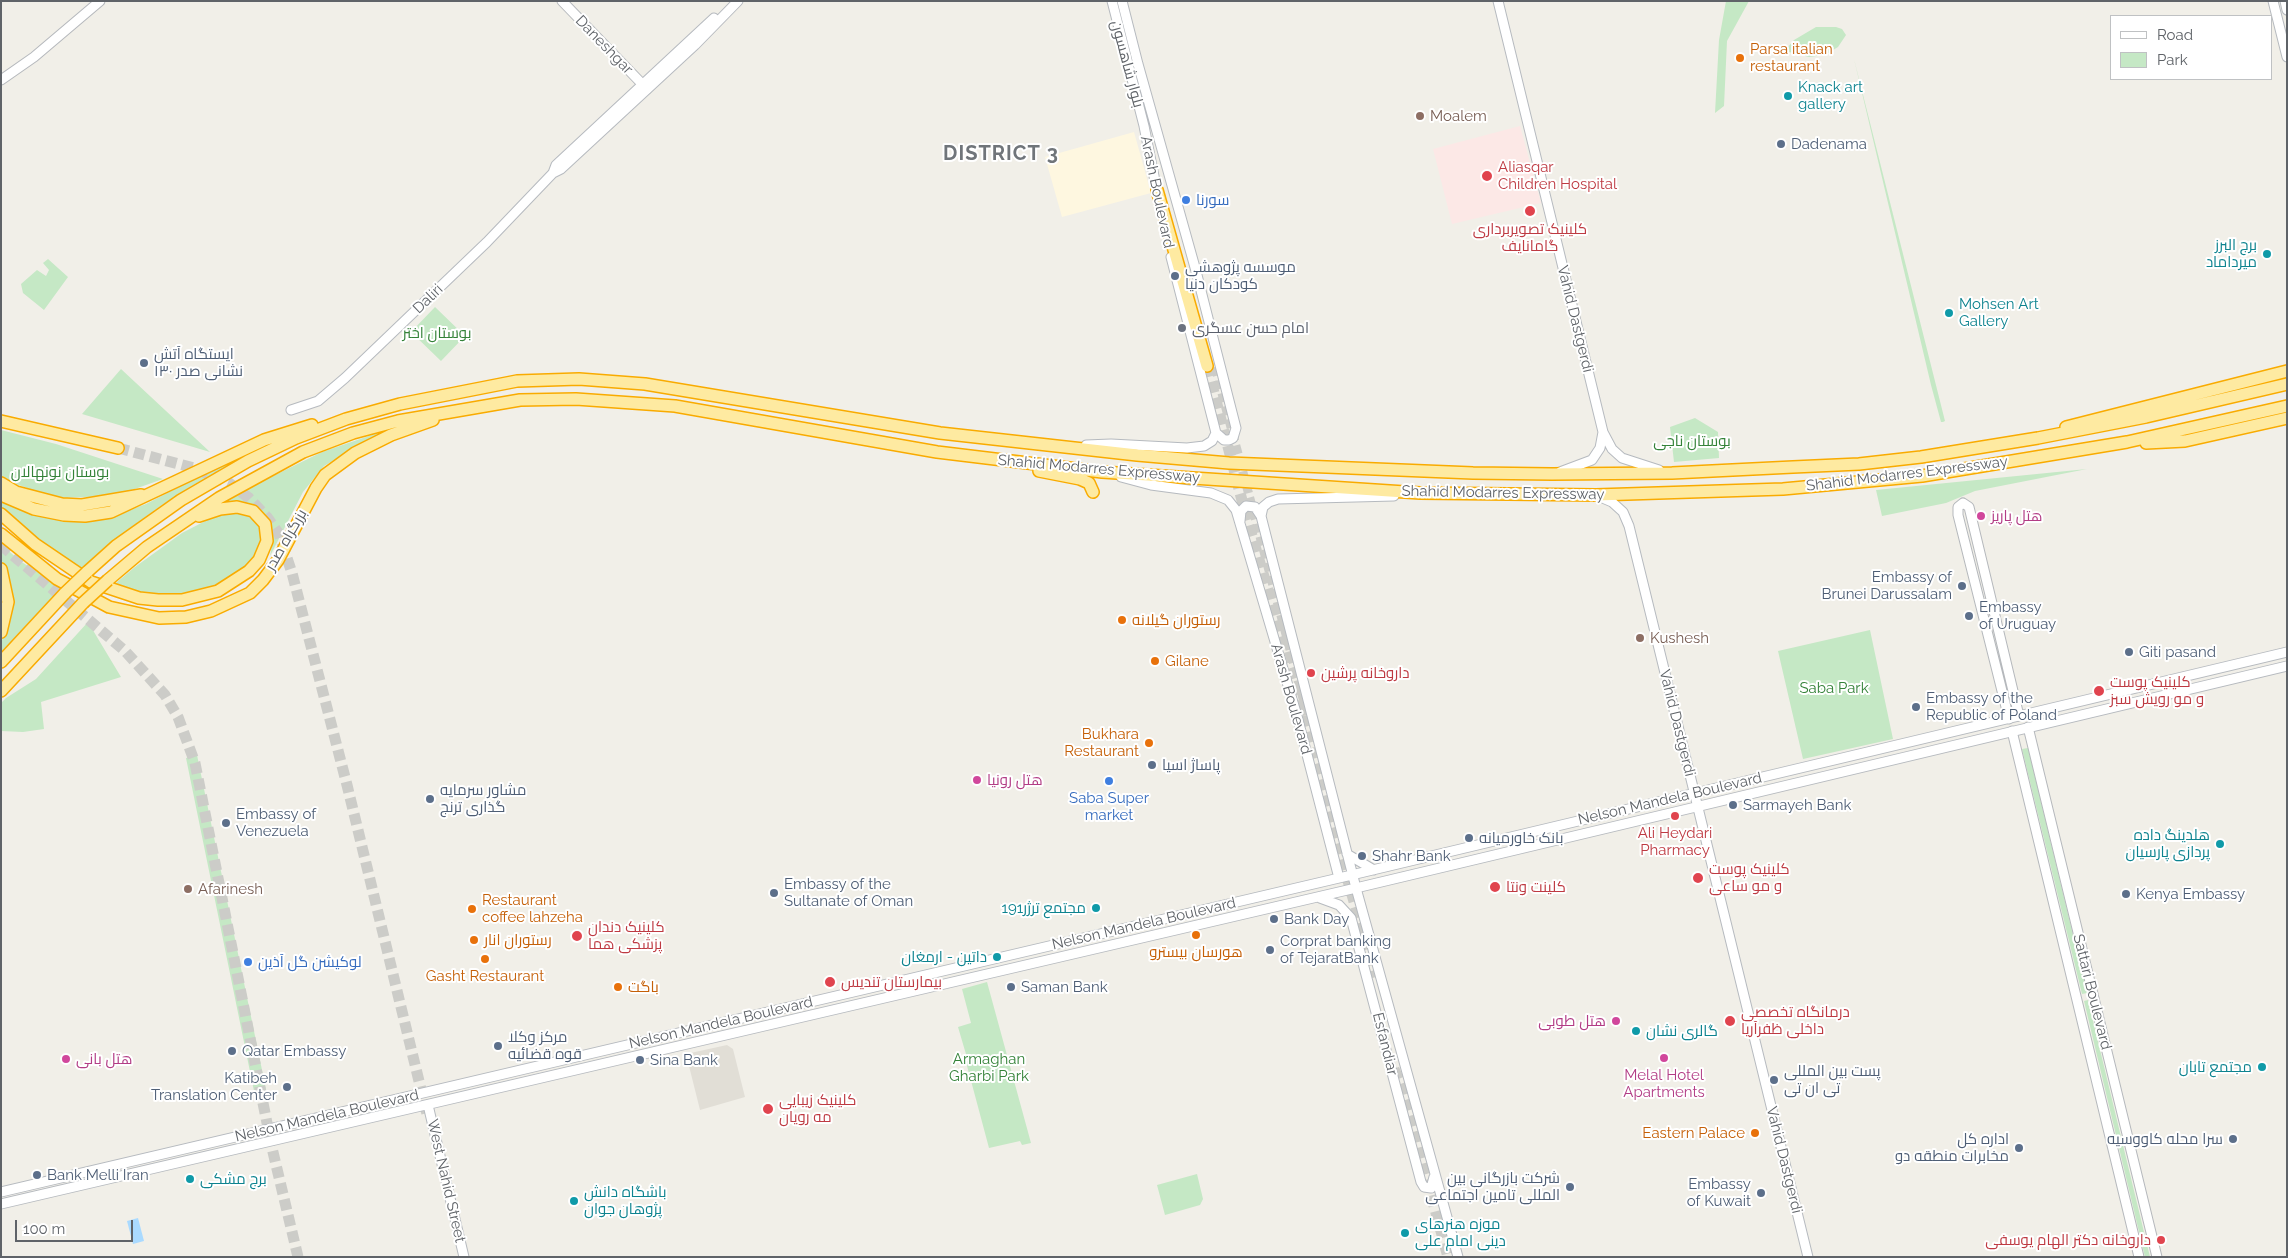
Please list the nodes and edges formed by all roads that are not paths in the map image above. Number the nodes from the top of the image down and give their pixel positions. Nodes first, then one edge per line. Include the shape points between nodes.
1 (100, 1) edge
2 (562, 1) edge
3 (730, 1) edge
4 (738, 1) edge
5 (1112, 1) edge
6 (1122, 1) edge
7 (1498, 1) edge
8 (2273, 1) edge
9 (2285, 1) edge
10 (2287, 10) edge
11 (2287, 57) edge
12 (1, 80) edge
13 (645, 86) junction
14 (1154, 123) joint
15 (1144, 126) joint
16 (1157, 190) junction
17 (1196, 271) junction
18 (1211, 367) joint
19 (2287, 371) edge
20 (2287, 384) edge
21 (2287, 406) edge
22 (291, 410) dead end
23 (455, 411) junction
24 (2287, 418) edge
25 (346, 419) junction
26 (1, 420) edge
27 (1603, 432) junction
28 (1216, 433) junction
29 (2038, 438) junction
30 (2127, 442) junction
31 (1064, 447) junction
32 (118, 448) tunnel mouth
33 (1011, 461) junction
34 (1102, 472) junction
35 (1672, 473) junction
36 (1552, 474) junction
37 (1, 483) edge
38 (155, 492) junction
39 (1094, 492) dead end
40 (1431, 494) junction
41 (1, 495) edge
42 (1596, 496) junction
43 (1, 514) edge
44 (1261, 516) junction
45 (1240, 521) junction
46 (176, 526) junction
47 (1, 534) edge
48 (1, 568) edge
49 (1, 632) edge
50 (2287, 652) edge
51 (1, 662) edge
52 (2287, 666) edge
53 (1, 691) edge
54 (2016, 704) junction
55 (2006, 707) junction
56 (2019, 716) junction
57 (2009, 719) junction
58 (1310, 725) tunnel mouth
59 (2028, 727) junction
60 (2012, 731) junction
61 (1951, 732) junction
62 (1955, 745) junction
63 (2033, 746) junction
64 (2016, 749) junction
65 (1695, 793) junction
66 (1698, 806) junction
67 (1343, 837) junction
68 (1347, 854) junction
69 (1374, 870) junction
70 (1353, 875) junction
71 (1339, 878) junction
72 (1356, 888) junction
73 (1317, 897) junction
74 (428, 1105) junction
75 (1435, 1173) junction
76 (79, 1174) junction
77 (82, 1185) junction
78 (1, 1192) edge
79 (1, 1204) edge
80 (1455, 1245) junction
81 (464, 1257) edge
82 (1453, 1257) edge
83 (1458, 1257) edge
84 (1808, 1257) edge
85 (2138, 1257) edge
86 (2157, 1257) edge

1 - 12 main road via 34,57
2 - 13 main road, Daneshgar
3 - 13 main road, Daliri
4 - 13 main road, Daliri
5 - 15 main road, بلوار شاهسون
6 - 14 main road, بلوار شاهسون
7 - 27 main road, Vahid Dastgerdi
8 - 11 main road
9 - 10 main road
13 - 22 main road, Daliri via 345,378 318,401
14 - 17 main road, Arash Boulevard
15 - 16 main road, Arash Boulevard
16 - 18 highway
16 - 28 main road, Arash Boulevard via 1177,283
17 - 18 main road, Arash Boulevard
17 - 28 main road, Arash Boulevard via 1236,428 1229,440
19 - 29 highway via 2078,422
20 - 29 highway, Shahid Modarres Expressway
21 - 30 highway, Shahid Modarres Expressway
23 - 33 highway, Shahid Modarres Expressway via 548,398 635,402 721,413 937,452
23 - 46 highway, Shahid Modarres Expressway via 353,433 303,452 219,498
23 - 47 highway, بزرگراه صدر via 368,446 325,475 266,576 250,593 212,611 186,617 158,618 109,607 57,579
24 - 30 highway via 2175,443
25 - 31 highway, Shahid Modarres Expressway via 400,404 517,381 579,379 677,388 940,433
25 - 38 highway via 277,435
25 - 51 highway, Shahid Modarres Expressway, bridge via 248,461 182,500 116,546 65,593
26 - 32 highway
27 - 35 main road, Vahid Dastgerdi via 1622,458
27 - 36 main road via 1600,448 1592,460
28 - 31 main road via 1204,446 1187,448 1111,444
29 - 35 highway, Shahid Modarres Expressway via 1859,464
30 - 42 highway, Shahid Modarres Expressway via 1922,476 1783,489
31 - 36 highway, Shahid Modarres Expressway via 1229,463
33 - 34 highway, Shahid Modarres Expressway
33 - 39 highway via 1032,470 1080,479
34 - 40 highway, Shahid Modarres Expressway
34 - 45 main road, Arash Boulevard via 1151,485 1220,495 1228,500
35 - 36 highway, Shahid Modarres Expressway
37 - 38 highway via 16,492 62,504 97,503
38 - 41 highway via 110,512 85,516 34,509
40 - 42 highway, Shahid Modarres Expressway
40 - 44 main road via 1278,499 1263,508
42 - 65 main road, Vahid Dastgerdi via 1612,502 1623,512 1630,526
43 - 46 highway via 35,544 91,582 132,596 158,600 202,596 234,582 259,560 267,541 265,524 253,511 236,507 209,512
44 - 45 main road via 1255,507 1246,506 1241,511
44 - 67 main road, Arash Boulevard
45 - 71 main road, Arash Boulevard via 1297,716
46 - 53 highway, Shahid Modarres Expressway, bridge via 83,603
48 - 49 highway via 8,602
50 - 56 main road, Nelson Mandela Boulevard
52 - 59 main road, Nelson Mandela Boulevard
54 - 55 main road
54 - 55 main road via 1969,507 1963,503 1958,507 1958,516
54 - 56 main road
55 - 57 main road
56 - 57 main road, Nelson Mandela Boulevard
57 - 61 main road, Nelson Mandela Boulevard
58 - 67 main road, Arash Boulevard via 1335,820
59 - 60 main road, Nelson Mandela Boulevard
59 - 63 main road, Sattari Boulevard
60 - 62 main road, Nelson Mandela Boulevard
60 - 64 main road, Sattari Boulevard
61 - 62 main road
61 - 65 main road, Nelson Mandela Boulevard
62 - 66 main road, Nelson Mandela Boulevard
63 - 64 main road via 2026,744
63 - 86 main road, Sattari Boulevard
64 - 85 main road, Sattari Boulevard
65 - 66 main road, Vahid Dastgerdi
65 - 69 main road, Nelson Mandela Boulevard
66 - 72 main road, Nelson Mandela Boulevard
66 - 84 main road, Vahid Dastgerdi
67 - 68 main road, Arash Boulevard
68 - 69 main road
68 - 70 main road, Arash Boulevard
69 - 70 main road, Nelson Mandela Boulevard
70 - 71 main road, Nelson Mandela Boulevard
70 - 72 main road, Arash Boulevard
71 - 76 main road, Nelson Mandela Boulevard
72 - 73 main road, Nelson Mandela Boulevard
72 - 75 main road, Esfandiar
73 - 74 main road, Nelson Mandela Boulevard
73 - 75 main road, Esfandiar via 1339,905 1351,918 1424,1187 1431,1188
74 - 77 main road, Nelson Mandela Boulevard
74 - 81 main road, West Nahid Street
75 - 80 main road, Esfandiar
76 - 77 main road
76 - 78 main road, Nelson Mandela Boulevard
77 - 79 main road, Nelson Mandela Boulevard
80 - 82 main road, Esfandiar
80 - 83 main road, Esfandiar

